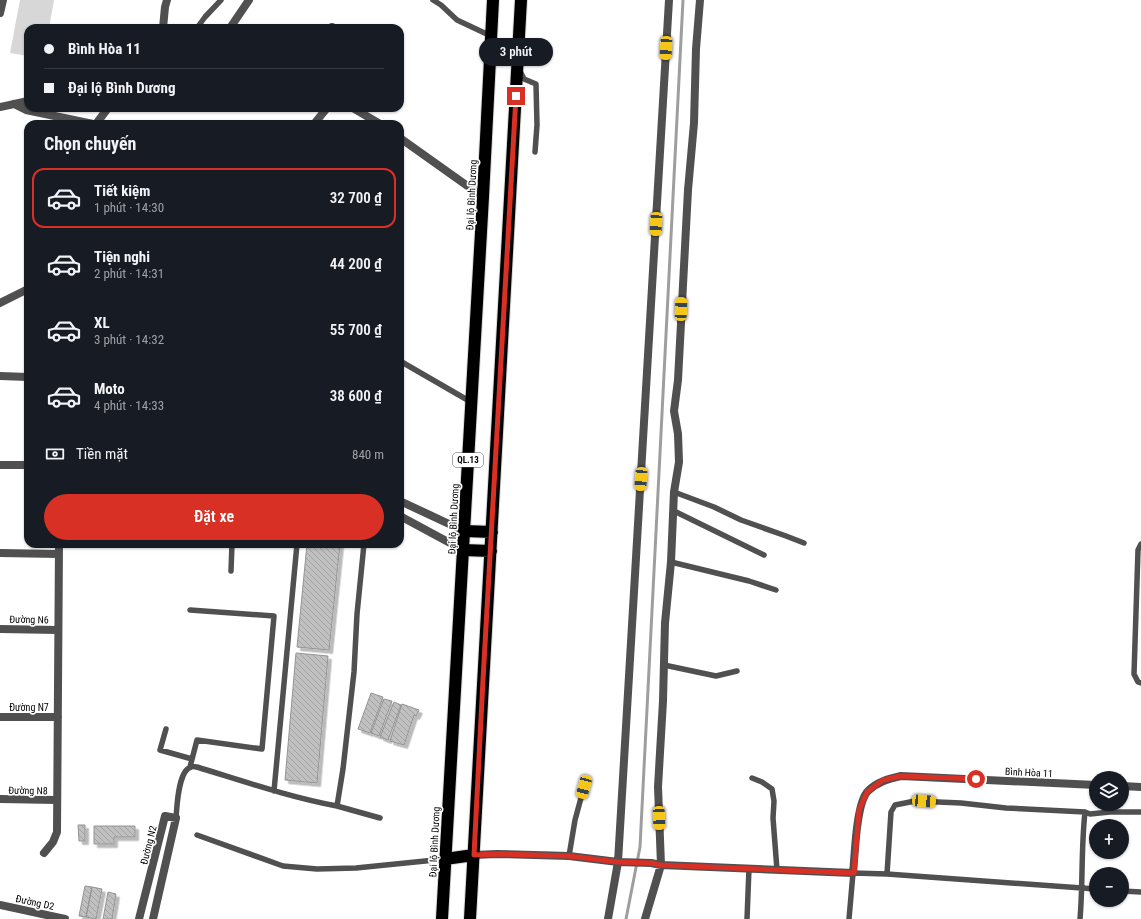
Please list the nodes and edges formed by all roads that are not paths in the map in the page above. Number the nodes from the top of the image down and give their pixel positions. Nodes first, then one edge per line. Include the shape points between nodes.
1 (3, 0) edge
2 (167, 0) edge
3 (221, 0) edge
4 (249, 0) edge
5 (434, 0) edge
6 (493, 0) edge
7 (521, 0) edge
8 (669, 0) edge
9 (700, 0) edge
10 (0, 13) edge
11 (163, 24) edge
12 (200, 24) edge
13 (233, 24) edge
14 (491, 36) junction
15 (518, 67) junction
16 (24, 102) edge
17 (14, 104) junction
18 (0, 107) edge
19 (24, 109) edge
20 (34, 112) edge
21 (104, 112) edge
22 (324, 112) edge
23 (360, 112) edge
24 (64, 120) edge
25 (98, 120) edge
26 (317, 120) edge
27 (373, 120) edge
28 (404, 141) edge
29 (535, 152) dead end
30 (483, 197) junction
31 (24, 291) edge
32 (0, 302) edge
33 (404, 363) edge
34 (0, 376) edge
35 (24, 377) edge
36 (471, 402) junction
37 (0, 465) edge
38 (24, 465) edge
39 (674, 492) junction
40 (404, 503) edge
41 (674, 511) junction
42 (404, 518) edge
43 (464, 531) junction
44 (492, 532) junction
45 (804, 543) dead end
46 (1141, 544) edge
47 (59, 548) edge
48 (232, 548) edge
49 (297, 548) edge
50 (364, 548) edge
51 (463, 550) junction
52 (491, 551) junction
53 (0, 553) edge
54 (59, 554) junction
55 (764, 555) dead end
56 (671, 562) junction
57 (232, 571) dead end
58 (776, 590) dead end
59 (190, 610) dead end
60 (0, 629) edge
61 (58, 630) junction
62 (664, 665) junction
63 (737, 671) dead end
64 (1141, 683) edge
65 (0, 717) edge
66 (58, 717) junction
67 (166, 729) dead end
68 (192, 759) junction
69 (190, 767) junction
70 (752, 778) dead end
71 (1089, 785) edge
72 (1129, 786) edge
73 (584, 787) dead end
74 (1141, 787) edge
75 (274, 791) junction
76 (0, 799) edge
77 (56, 800) junction
78 (337, 806) junction
79 (1085, 812) junction
80 (1141, 812) edge
81 (176, 818) junction
82 (380, 818) dead end
83 (196, 835) dead end
84 (44, 853) dead end
85 (474, 855) junction
86 (569, 856) junction
87 (445, 859) junction
88 (618, 862) junction
89 (660, 865) junction
90 (749, 868) junction
91 (777, 870) junction
92 (854, 873) junction
93 (887, 874) junction
94 (1083, 888) junction
95 (1089, 888) edge
96 (1129, 891) edge
97 (1141, 892) edge
98 (0, 905) edge
99 (48, 917) edge
100 (65, 919) edge
101 (139, 919) edge
102 (153, 919) edge
103 (442, 919) edge
104 (470, 919) edge
105 (608, 919) edge
106 (645, 919) edge
107 (747, 919) edge
108 (849, 919) edge
109 (1080, 919) edge

1 - 10 street
2 - 11 street
3 - 12 lane
4 - 13 street
5 - 14 lane via 457,20
6 - 14 highway, Đại lộ Bình Dương / QL.13
7 - 15 highway, QL.13
8 - 88 street
9 - 39 street via 678,380 674,411 679,462
14 - 30 highway, Đại lộ Bình Dương / QL.13
15 - 29 lane via 524,79 536,84
15 - 44 highway, QL.13
16 - 17 street
17 - 18 street
17 - 19 street
20 - 24 street
21 - 25 street
22 - 26 street
23 - 27 street
28 - 30 street
30 - 36 highway, Đại lộ Bình Dương / QL.13
31 - 32 street
33 - 36 lane
34 - 35 street
36 - 43 highway, Đại lộ Bình Dương / QL.13
37 - 38 street
39 - 41 street
39 - 45 lane
40 - 43 street
41 - 55 lane
41 - 56 street
42 - 51 street
43 - 44 highway
43 - 51 highway, Đại lộ Bình Dương / QL.13
44 - 52 highway, QL.13
46 - 64 lane via 1138,550 1134,674
47 - 54 street
48 - 57 lane
49 - 75 lane
50 - 78 lane via 354,672
51 - 52 highway
51 - 87 highway, Đại lộ Bình Dương / QL.13
52 - 85 highway, QL.13
53 - 54 street
54 - 61 street
56 - 58 lane
56 - 62 street
59 - 68 lane via 274,616 262,749 197,740
60 - 61 street, Đường N6
61 - 66 street
62 - 63 lane via 716,676
62 - 89 street via 658,787
65 - 66 street, Đường N7
66 - 77 street
67 - 68 lane via 160,750
68 - 69 lane
69 - 75 lane
69 - 81 lane via 181,778
70 - 91 lane via 772,789
71 - 92 street, Bình Hòa 11 via 901,776 883,780 867,792 859,810
72 - 74 street
73 - 86 lane
75 - 78 lane
76 - 77 street, Đường N8
77 - 84 street via 57,832 54,842
78 - 82 lane
79 - 80 lane
79 - 93 lane via 961,803 902,802 895,805 890,812
79 - 94 lane
81 - 101 street, Đường N2 via 165,816
81 - 102 street, Đường N2
83 - 87 lane via 283,866 317,870
85 - 86 street
85 - 87 highway
85 - 104 highway, QL.13
86 - 88 street
87 - 103 highway, Đại lộ Bình Dương / QL.13
88 - 89 street
88 - 105 street
89 - 90 street
89 - 106 street
90 - 91 street
90 - 107 lane
91 - 92 street
92 - 93 lane
92 - 108 lane
93 - 94 lane
94 - 95 lane
94 - 109 lane
96 - 97 lane
98 - 99 street, Đường D2
99 - 100 street, Đường D2

